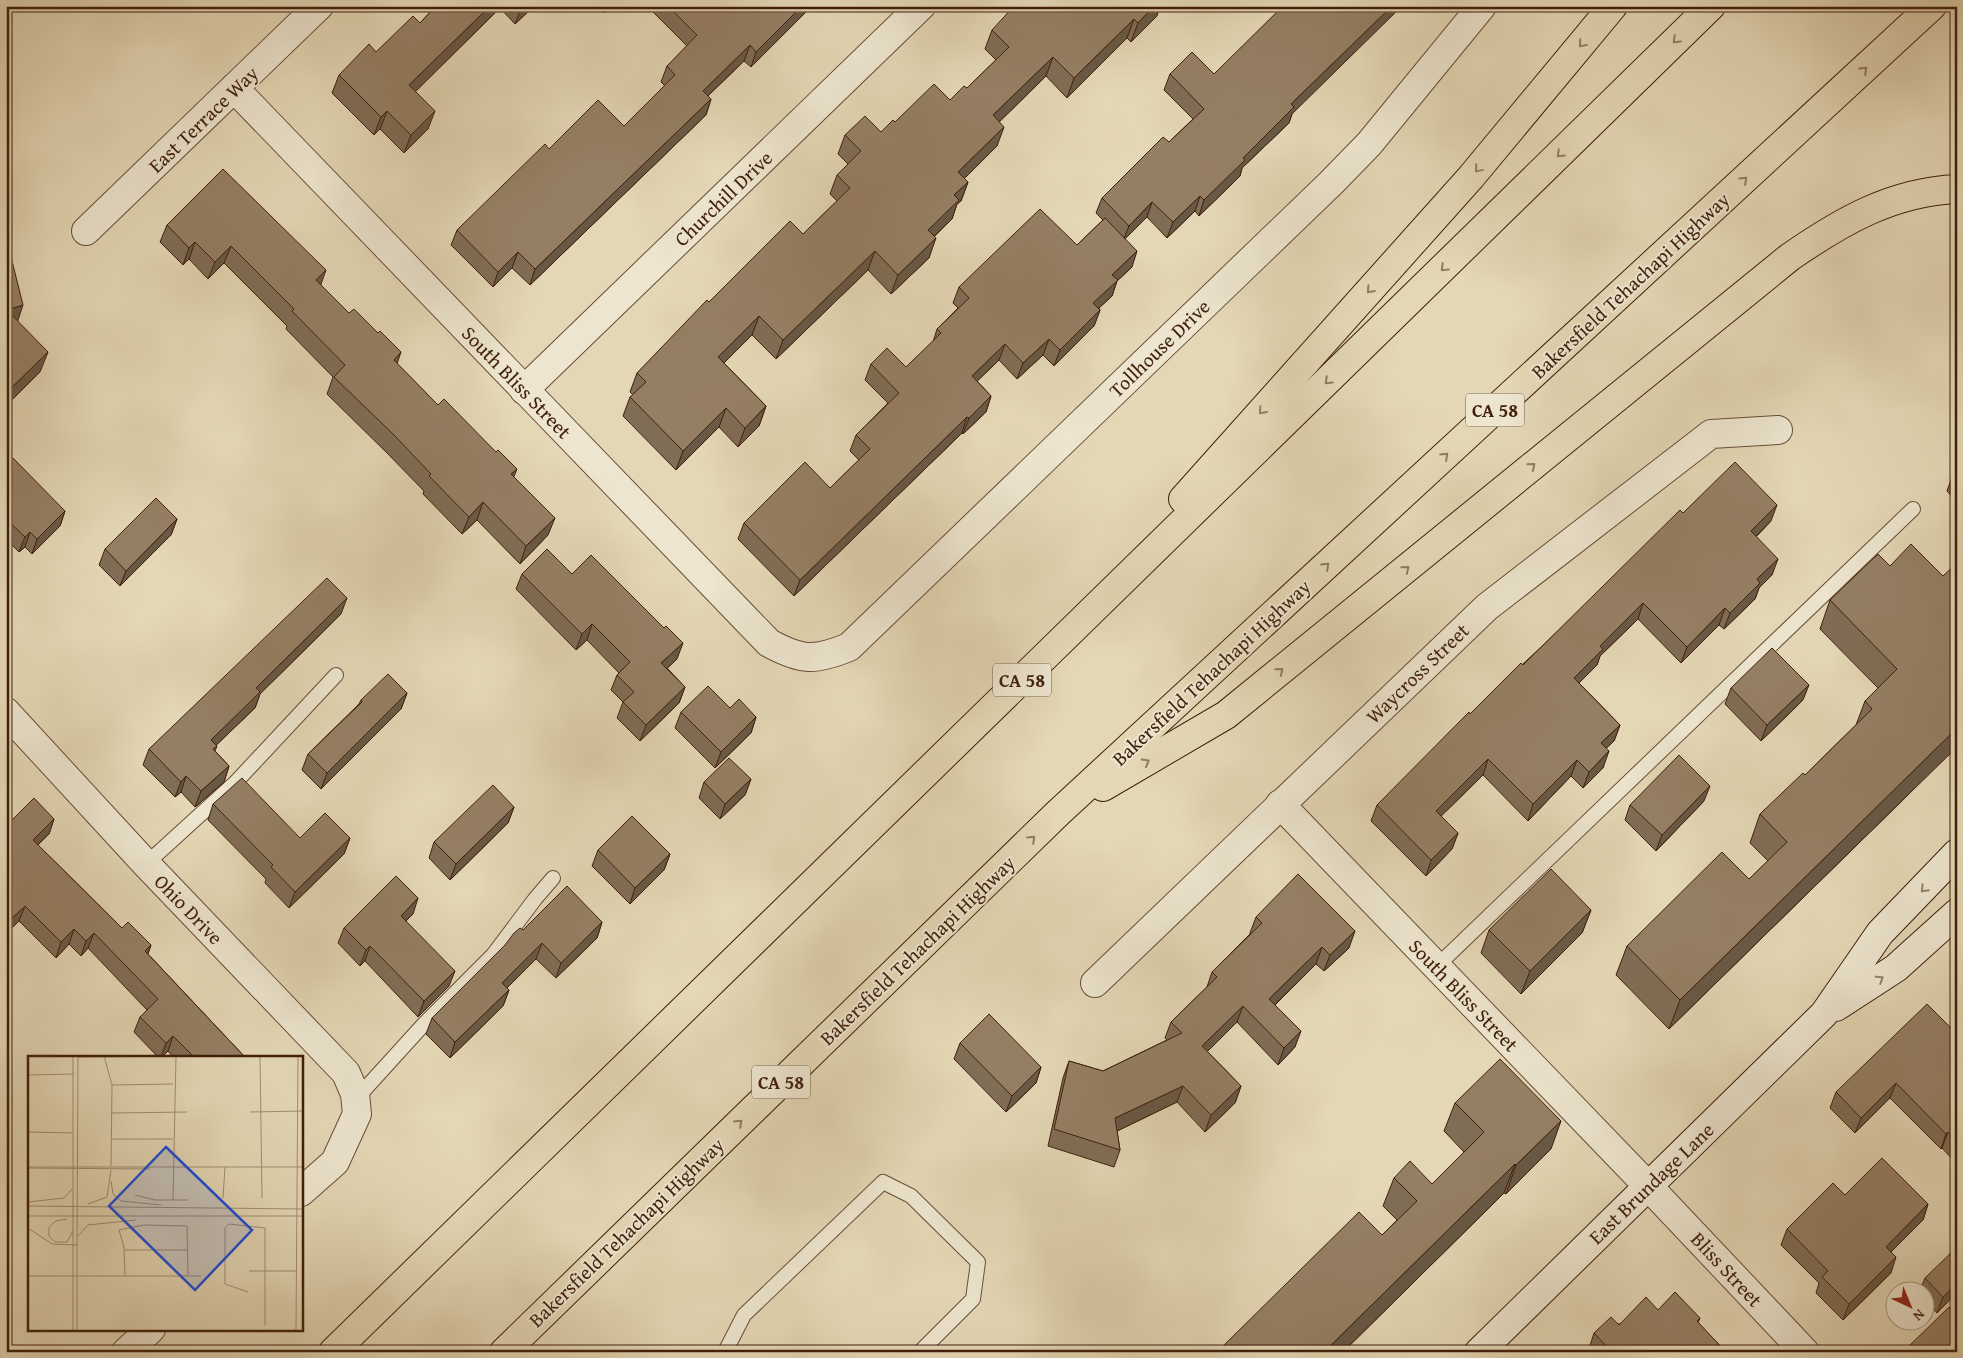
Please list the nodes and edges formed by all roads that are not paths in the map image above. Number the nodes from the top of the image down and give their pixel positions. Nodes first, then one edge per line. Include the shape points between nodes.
1 (319, 6) edge
2 (921, 6) edge
3 (1482, 6) edge
4 (1613, 6) edge
5 (1711, 6) edge
6 (1932, 6) edge
7 (234, 88) junction
8 (1957, 189) edge
9 (86, 231) dead end
10 (524, 390) junction
11 (1778, 430) dead end
12 (1913, 509) dead end
13 (810, 658) joint
14 (336, 675) dead end
15 (1015, 687) junction
16 (6, 712) edge
17 (1280, 804) junction
18 (1058, 813) junction
19 (1957, 853) edge
20 (146, 864) junction
21 (553, 878) dead end
22 (1957, 913) edge
23 (1437, 966) junction
24 (1095, 983) dead end
25 (1824, 1014) junction
26 (356, 1107) junction
27 (1648, 1186) junction
28 (302, 1191) edge
29 (150, 1330) edge
30 (126, 1352) edge
31 (333, 1352) edge
32 (504, 1352) edge
33 (725, 1352) edge
34 (920, 1352) edge
35 (1479, 1352) edge
36 (1805, 1352) edge

1 - 7 street, East Terrace Way
2 - 10 street, Churchill Drive
3 - 13 street, Tollhouse Drive via 1369,144 1332,183 849,647 827,656
4 -> 15 highway via 1471,177
5 -> 15 highway, CA 58
18 -> 6 highway, Bakersfield Tehachapi Highway / CA 58
7 - 9 street, East Terrace Way
7 - 10 street, South Bliss Street
18 -> 8 highway via 1226,715 1790,257 1824,233 1886,202 1937,190
10 - 13 street, South Bliss Street via 769,643 790,654
11 - 17 street, Waycross Street via 1711,434 1486,607
12 - 23 lane
14 - 20 lane via 235,783
15 - 31 highway, CA 58
16 - 20 street, Ohio Drive
17 - 23 street, South Bliss Street
17 - 24 street, Waycross Street
32 -> 18 highway, Bakersfield Tehachapi Highway / CA 58
19 -> 25 street, East Brundage Lane via 1880,933
20 - 26 street, Ohio Drive via 346,1073 355,1094
21 - 26 lane via 493,955 424,1024
25 -> 22 street, East Brundage Lane via 1896,968
23 - 27 street, South Bliss Street
25 - 27 street, East Brundage Lane
26 - 28 street via 335,1162
27 - 35 street, East Brundage Lane
27 - 36 street, Bliss Street
29 - 30 street
33 - 34 lane via 744,1315 883,1182 911,1196 978,1262 973,1299

